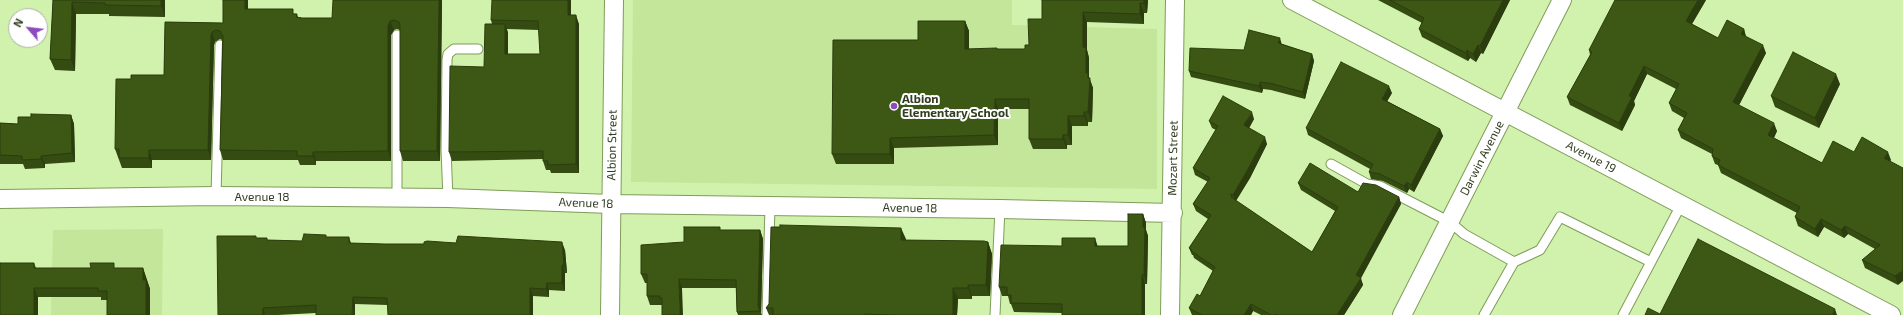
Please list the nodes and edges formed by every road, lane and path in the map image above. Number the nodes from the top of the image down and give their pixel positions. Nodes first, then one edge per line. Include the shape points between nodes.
1 (614, 0) edge
2 (1175, 0) edge
3 (1292, 0) edge
4 (1562, 0) edge
5 (397, 35) edge
6 (220, 45) edge
7 (478, 49) dead end
8 (1506, 112) junction
9 (1331, 164) dead end
10 (216, 196) junction
11 (397, 198) junction
12 (448, 198) junction
13 (0, 199) edge
14 (611, 204) junction
15 (1681, 205) junction
16 (770, 206) junction
17 (1000, 209) junction
18 (1173, 213) junction
19 (1450, 222) junction
20 (1514, 262) junction
21 (1650, 262) junction
22 (610, 315) edge
23 (767, 315) edge
24 (995, 315) edge
25 (1170, 315) edge
26 (1402, 315) edge
27 (1484, 315) edge
28 (1623, 315) edge
29 (1891, 315) edge

1 - 14 street, Albion Street
2 - 18 street, Mozart Street
3 - 8 street, Avenue 19
4 - 8 street, Darwin Avenue
5 - 11 lane
6 - 10 lane
7 - 12 lane via 454,49 448,54
8 - 15 street, Avenue 19
8 - 19 street, Darwin Avenue
9 - 19 lane via 1367,184 1380,186
10 - 11 street, Avenue 18
10 - 13 street, Avenue 18
11 - 12 street, Avenue 18
12 - 14 street, Avenue 18
14 - 16 street, Avenue 18
14 - 22 street, Albion Street
15 - 21 lane
15 - 29 street, Avenue 19
16 - 17 street, Avenue 18
16 - 23 lane
17 - 18 street, Avenue 18
17 - 24 lane
18 - 25 street, Mozart Street
19 - 20 lane via 1464,234
19 - 26 street, Darwin Avenue
20 - 21 lane via 1540,250 1560,217
20 - 27 lane
21 - 28 lane

